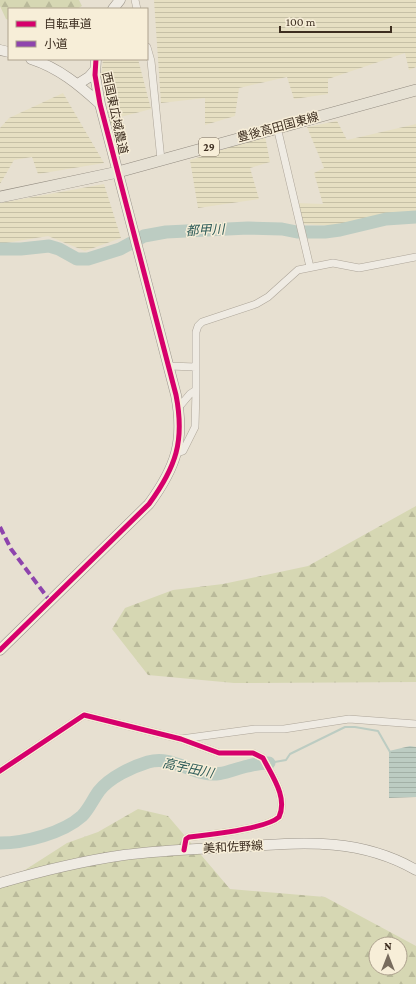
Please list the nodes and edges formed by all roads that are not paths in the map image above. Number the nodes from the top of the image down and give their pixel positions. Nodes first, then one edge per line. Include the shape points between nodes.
1 (120, 0) edge
2 (114, 8) edge
3 (148, 50) edge
4 (34, 60) edge
5 (96, 60) edge
6 (95, 70) junction
7 (78, 84) junction
8 (416, 90) edge
9 (100, 104) junction
10 (277, 127) junction
11 (161, 160) junction
12 (118, 172) junction
13 (0, 197) edge
14 (416, 257) edge
15 (310, 267) junction
16 (169, 366) junction
17 (196, 367) junction
18 (196, 390) junction
19 (179, 407) junction
20 (177, 453) junction
21 (0, 650) edge
22 (416, 724) edge
23 (180, 739) junction
24 (0, 771) edge
25 (184, 850) junction
26 (416, 870) edge
27 (0, 883) edge

1 - 2 street
3 - 11 street
4 - 7 street via 55,68
5 - 6 street, 西国東広域農道
6 - 7 street
6 - 9 street, 西国東広域農道
7 - 9 street
8 - 10 main road, 豊後高田国東線 / 29
9 - 12 street, 西国東広域農道
10 - 11 main road, 豊後高田国東線 / 29
10 - 15 street
11 - 12 main road, 豊後高田国東線 / 29
12 - 13 main road, 豊後高田国東線 / 29
12 - 16 street, 西国東広域農道
14 - 15 street via 359,268 333,262
15 - 17 street via 292,274 268,297 256,304 199,324 196,332
16 - 17 street
16 - 19 street, 西国東広域農道
17 - 18 street
18 - 19 street
18 - 20 street via 195,427 183,451
19 - 20 street, 西国東広域農道 via 180,434
20 - 21 street, 西国東広域農道 via 167,478 149,504
22 - 23 street via 349,719 284,729 255,729
23 - 24 street via 84,715
23 - 25 street via 219,753 253,753 264,758 282,799 277,819 234,831 188,837
25 - 26 street, 美和佐野線 via 330,844 374,852
25 - 27 street, 美和佐野線 via 145,852 92,860

